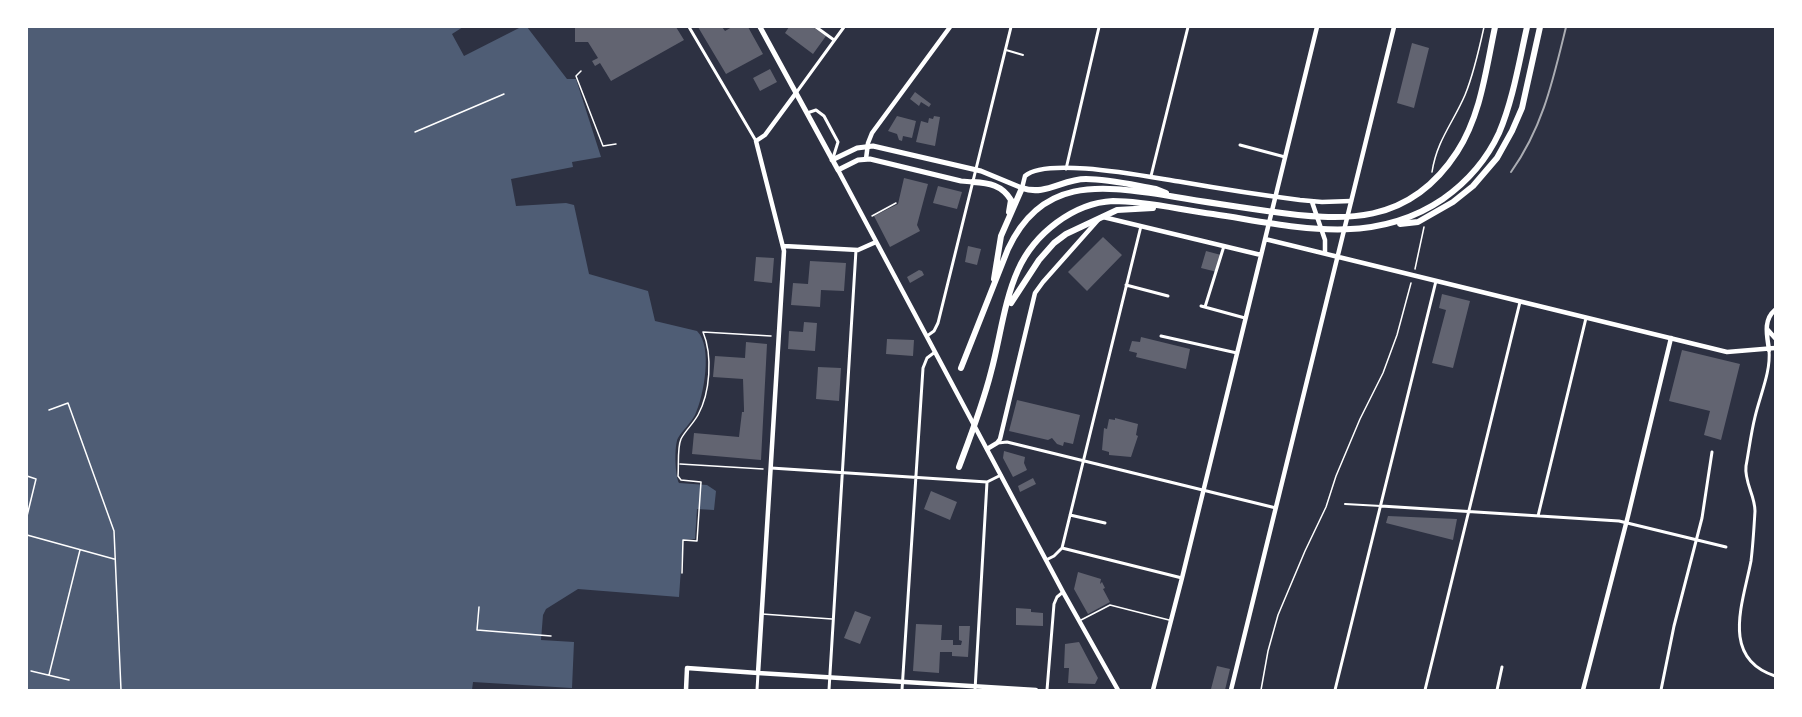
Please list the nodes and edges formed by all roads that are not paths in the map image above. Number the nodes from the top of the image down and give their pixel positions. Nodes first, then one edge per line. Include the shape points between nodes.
1 (689, 27) edge
2 (760, 27) edge
3 (816, 27) edge
4 (844, 27) edge
5 (950, 27) edge
6 (1011, 27) edge
7 (1099, 27) edge
8 (1188, 27) edge
9 (1317, 27) edge
10 (1394, 27) edge
11 (1497, 27) edge
12 (1527, 27) edge
13 (1540, 27) edge
14 (834, 40) junction
15 (1006, 50) junction
16 (1023, 55) dead end
17 (796, 93) junction
18 (807, 113) junction
19 (756, 141) junction
20 (1240, 145) dead end
21 (868, 146) junction
22 (1285, 157) junction
23 (866, 159) junction
24 (832, 160) junction
25 (1066, 169) junction
26 (976, 170) junction
27 (838, 171) junction
28 (1151, 176) junction
29 (973, 182) junction
30 (1022, 188) junction
31 (1275, 197) junction
32 (1179, 198) junction
33 (1351, 201) junction
34 (1312, 202) junction
35 (1164, 207) junction
36 (1009, 213) junction
37 (1100, 217) junction
38 (1141, 226) junction
39 (1373, 228) junction
40 (1265, 239) junction
41 (876, 242) junction
42 (784, 246) junction
43 (1224, 246) junction
44 (856, 250) junction
45 (1325, 253) junction
46 (1261, 255) junction
47 (1338, 256) junction
48 (1436, 281) junction
49 (1126, 285) junction
50 (993, 289) junction
51 (1168, 296) dead end
52 (1520, 302) junction
53 (1007, 309) junction
54 (1775, 310) edge
55 (1245, 318) junction
56 (1586, 318) junction
57 (1766, 327) junction
58 (926, 336) junction
59 (1161, 336) dead end
60 (1671, 338) junction
61 (1775, 338) edge
62 (1775, 348) edge
63 (1769, 350) junction
64 (935, 352) junction
65 (1237, 353) junction
66 (961, 368) dead end
67 (996, 444) junction
68 (987, 449) junction
69 (1712, 452) dead end
70 (1083, 461) junction
71 (958, 466) dead end
72 (771, 468) junction
73 (843, 473) junction
74 (1001, 476) junction
75 (916, 477) junction
76 (987, 482) junction
77 (1204, 490) junction
78 (1346, 504) dead end
79 (1381, 506) junction
80 (1276, 508) junction
81 (1469, 512) junction
82 (1070, 515) junction
83 (1538, 516) junction
84 (1105, 523) dead end
85 (1626, 523) junction
86 (1696, 539) junction
87 (1726, 547) dead end
88 (1062, 548) junction
89 (1046, 561) junction
90 (1182, 578) junction
91 (1063, 592) junction
92 (761, 614) junction
93 (834, 620) junction
94 (1171, 620) junction
95 (1080, 621) junction
96 (1502, 668) dead end
97 (758, 672) junction
98 (1775, 676) edge
99 (830, 677) junction
100 (903, 681) junction
101 (975, 688) edge
102 (686, 690) edge
103 (757, 690) edge
104 (829, 690) edge
105 (902, 690) edge
106 (1036, 690) edge
107 (1047, 690) edge
108 (1118, 690) edge
109 (1153, 690) edge
110 (1231, 690) edge
111 (1335, 690) edge
112 (1425, 690) edge
113 (1497, 690) edge
114 (1583, 690) edge
115 (1661, 690) edge

1 - 19 street
2 - 17 main road
3 - 14 street
4 - 14 street
5 - 21 main road via 872,133
6 - 15 street
7 - 25 street
8 - 28 street
9 - 22 main road
10 - 33 main road
11 - 32 highway via 1476,110 1463,141 1437,177 1410,199 1377,213 1337,219
12 - 39 highway via 1507,110 1489,152 1465,180 1439,201 1409,218
13 - 39 highway via 1522,108 1497,158 1470,189 1440,210 1418,222
14 - 17 street
15 - 16 street
15 - 26 street
17 - 18 main road
17 - 19 main road via 765,135
18 - 24 main road
18 - 24 street via 822,113 837,140
19 - 42 main road
20 - 22 street
21 - 23 main road
21 - 24 main road via 857,147
21 - 26 main road
22 - 31 main road
23 - 27 main road
23 - 29 main road
24 - 27 main road
25 - 28 main road
25 - 30 main road via 1031,171 1024,177
26 - 29 street
26 - 30 main road
27 - 41 main road
28 - 31 main road
29 - 36 highway via 1003,190 1011,200
29 - 58 street via 938,323
30 - 32 highway via 1038,191 1091,179 1156,189
30 - 36 highway
31 - 34 main road
31 - 40 main road
32 - 50 highway via 1101,188 1058,197 1032,214 1020,228
33 - 34 main road
33 - 47 main road
34 - 45 main road via 1325,240
35 - 37 highway via 1120,209
35 - 39 highway via 1322,230
35 - 53 highway via 1107,201 1065,217 1039,239 1023,261
36 - 50 highway via 998,248
37 - 38 main road
37 - 53 highway via 1054,243
37 - 67 main road via 1035,293
38 - 43 main road
38 - 49 street
40 - 45 main road
40 - 46 main road
41 - 44 main road
41 - 58 main road
42 - 44 main road
42 - 72 main road
43 - 46 main road
43 - 55 street via 1203,307
44 - 73 street
45 - 47 main road
46 - 55 main road
47 - 48 main road
47 - 80 main road
48 - 52 main road
48 - 79 street
49 - 51 street
49 - 70 street
50 - 66 highway
52 - 56 main road
52 - 81 street
53 - 71 highway via 987,387
54 - 57 main road
55 - 65 main road
56 - 60 main road
56 - 83 street
57 - 61 main road
57 - 63 main road
58 - 64 main road
59 - 65 street
60 - 63 main road via 1727,352
60 - 85 main road
62 - 63 main road
63 - 98 street via 1746,471 1755,506 1739,638 1750,663
64 - 68 main road
64 - 75 street via 923,366
65 - 77 main road
67 - 68 main road
67 - 70 street via 1007,442
68 - 74 main road
69 - 86 street
70 - 77 street
70 - 82 street
72 - 73 street
72 - 92 main road
73 - 75 street
73 - 93 street
74 - 76 street
74 - 89 main road
75 - 76 street
75 - 100 street
76 - 101 street
77 - 80 street
77 - 90 main road
78 - 79 street
79 - 81 street
79 - 111 street
80 - 110 main road
81 - 83 street
81 - 112 street
82 - 84 street
82 - 88 street
83 - 85 street
85 - 86 street
85 - 114 main road
86 - 87 street
86 - 115 street
88 - 89 street
88 - 90 street
89 - 91 main road
90 - 94 main road
91 - 95 main road
91 - 107 street via 1054,604
92 - 93 lane
92 - 97 main road
93 - 99 street
94 - 95 lane via 1110,605
94 - 109 main road
95 - 108 main road
96 - 113 street
97 - 99 main road
97 - 102 main road via 687,668
97 - 103 street
99 - 100 main road
99 - 104 street
100 - 101 main road
100 - 105 street
101 - 106 main road

